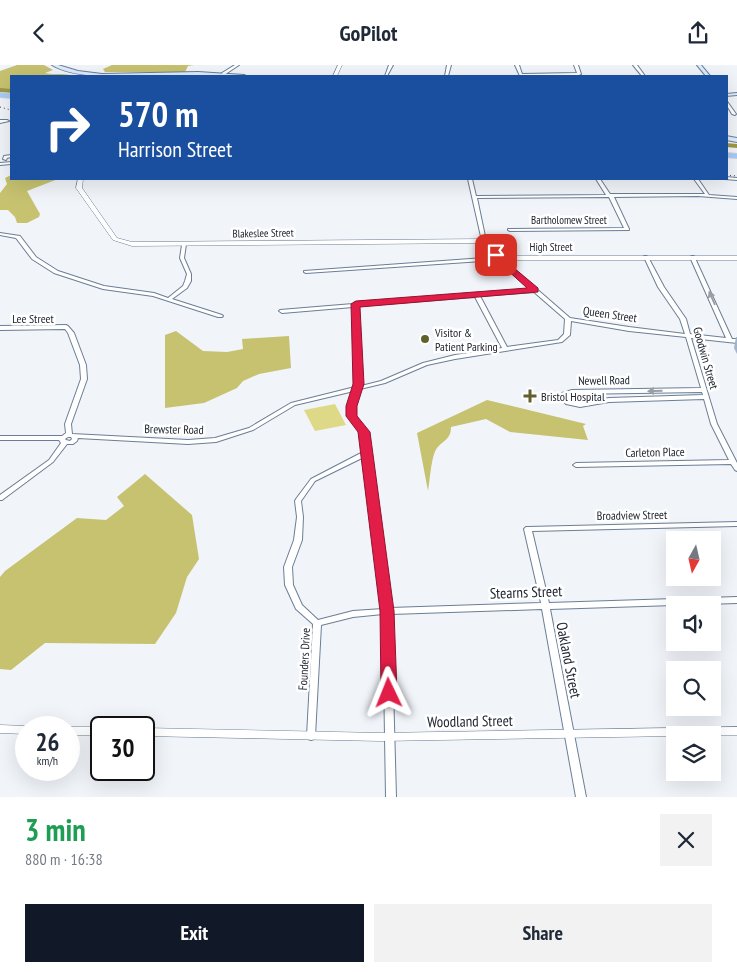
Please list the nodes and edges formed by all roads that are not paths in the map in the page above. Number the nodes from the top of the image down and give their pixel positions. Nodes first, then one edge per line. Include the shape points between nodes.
1 (54, 65) edge
2 (236, 65) edge
3 (517, 65) edge
4 (576, 65) edge
5 (635, 65) edge
6 (699, 65) edge
7 (223, 74) junction
8 (148, 75) edge
9 (169, 75) edge
10 (234, 75) edge
11 (521, 75) edge
12 (643, 75) edge
13 (707, 75) edge
14 (728, 104) edge
15 (734, 114) dead end
16 (1, 152) edge
17 (10, 159) edge
18 (0, 164) edge
19 (80, 180) edge
20 (470, 180) edge
21 (599, 180) edge
22 (697, 180) edge
23 (708, 195) junction
24 (610, 196) junction
25 (474, 197) junction
26 (737, 198) edge
27 (510, 230) dead end
28 (0, 234) edge
29 (484, 241) junction
30 (184, 245) junction
31 (646, 257) junction
32 (692, 257) junction
33 (498, 258) junction
34 (737, 258) edge
35 (306, 273) dead end
36 (534, 290) junction
37 (477, 295) junction
38 (168, 300) junction
39 (356, 304) junction
40 (282, 311) dead end
41 (220, 315) dead end
42 (568, 319) junction
43 (0, 328) edge
44 (688, 336) junction
45 (730, 340) junction
46 (737, 341) edge
47 (505, 349) junction
48 (357, 389) junction
49 (705, 393) junction
50 (0, 437) edge
51 (68, 438) junction
52 (367, 453) junction
53 (734, 460) edge
54 (576, 465) dead end
55 (737, 469) edge
56 (0, 498) edge
57 (737, 525) edge
58 (528, 529) joint
59 (737, 600) edge
60 (545, 605) junction
61 (387, 611) junction
62 (317, 623) junction
63 (0, 729) edge
64 (15, 730) edge
65 (737, 731) edge
66 (155, 732) edge
67 (569, 734) junction
68 (311, 736) junction
69 (390, 737) junction
70 (391, 797) edge
71 (581, 797) edge

1 - 8 main road via 90,74
2 - 7 street
3 - 11 street
4 - 11 street via 579,74
5 - 12 street
6 - 13 main road
7 - 9 main road
7 - 10 main road
14 - 15 street
16 - 17 street
17 - 18 street
19 - 30 street, Blakeslee Street via 79,188 116,239 132,244
20 - 25 street, Queen Street
21 - 24 street
22 - 23 street
23 - 24 street
23 - 26 street
24 - 25 street
24 - 27 street, Bartholomew Street via 627,229
25 - 29 street, Queen Street
28 - 38 street via 18,237 34,258 56,272 97,285 147,293
29 - 30 street, Blakeslee Street
29 - 33 street, Queen Street
30 - 38 street via 182,259 189,274 188,281
31 - 32 street, High Street
31 - 33 street, High Street
31 - 44 street, Goodwin Street via 683,319
32 - 34 street, High Street
45 -> 32 street
33 - 35 street, High Street
33 - 36 street, Queen Street
36 - 37 street
36 - 42 street, Queen Street
37 - 39 street
37 - 47 street
38 - 41 street
39 - 40 street
39 - 48 street
42 - 44 street, Queen Street
42 - 47 street, Brewster Road via 567,335 563,340
43 - 51 street, Lee Street via 66,327 71,333 83,365 84,379 68,424
44 - 45 street, Queen Street
44 - 49 street, Goodwin Street
45 - 46 street, Queen Street
47 - 48 street, Brewster Road via 438,360
48 - 51 street, Brewster Road via 293,404 251,429 216,440
48 - 52 street via 351,406 352,416 364,432
49 -> 49 street, Newell Road via 572,392 564,396 568,403 575,405
49 - 53 street, Goodwin Street via 714,424
50 - 51 street, Brewster Road
51 - 56 street via 51,461
52 - 61 street
52 - 62 street, Founders Drive via 314,480 298,501 298,540 288,567 289,585 300,607
53 - 54 street, Carleton Place
53 - 55 street, Goodwin Street
57 - 58 street, Broadview Street
58 - 60 street, Oakland Street
59 - 60 street, Stearns Street
60 - 61 street, Stearns Street
60 - 67 street, Oakland Street
61 - 62 street, Stearns Street via 353,613
61 - 69 street
62 - 68 street, Founders Drive
63 - 64 street
65 - 67 street, Woodland Street
66 - 68 street, Woodland Street
67 - 69 street, Woodland Street
67 - 71 street, Oakland Street
68 - 69 street, Woodland Street
69 - 70 street

